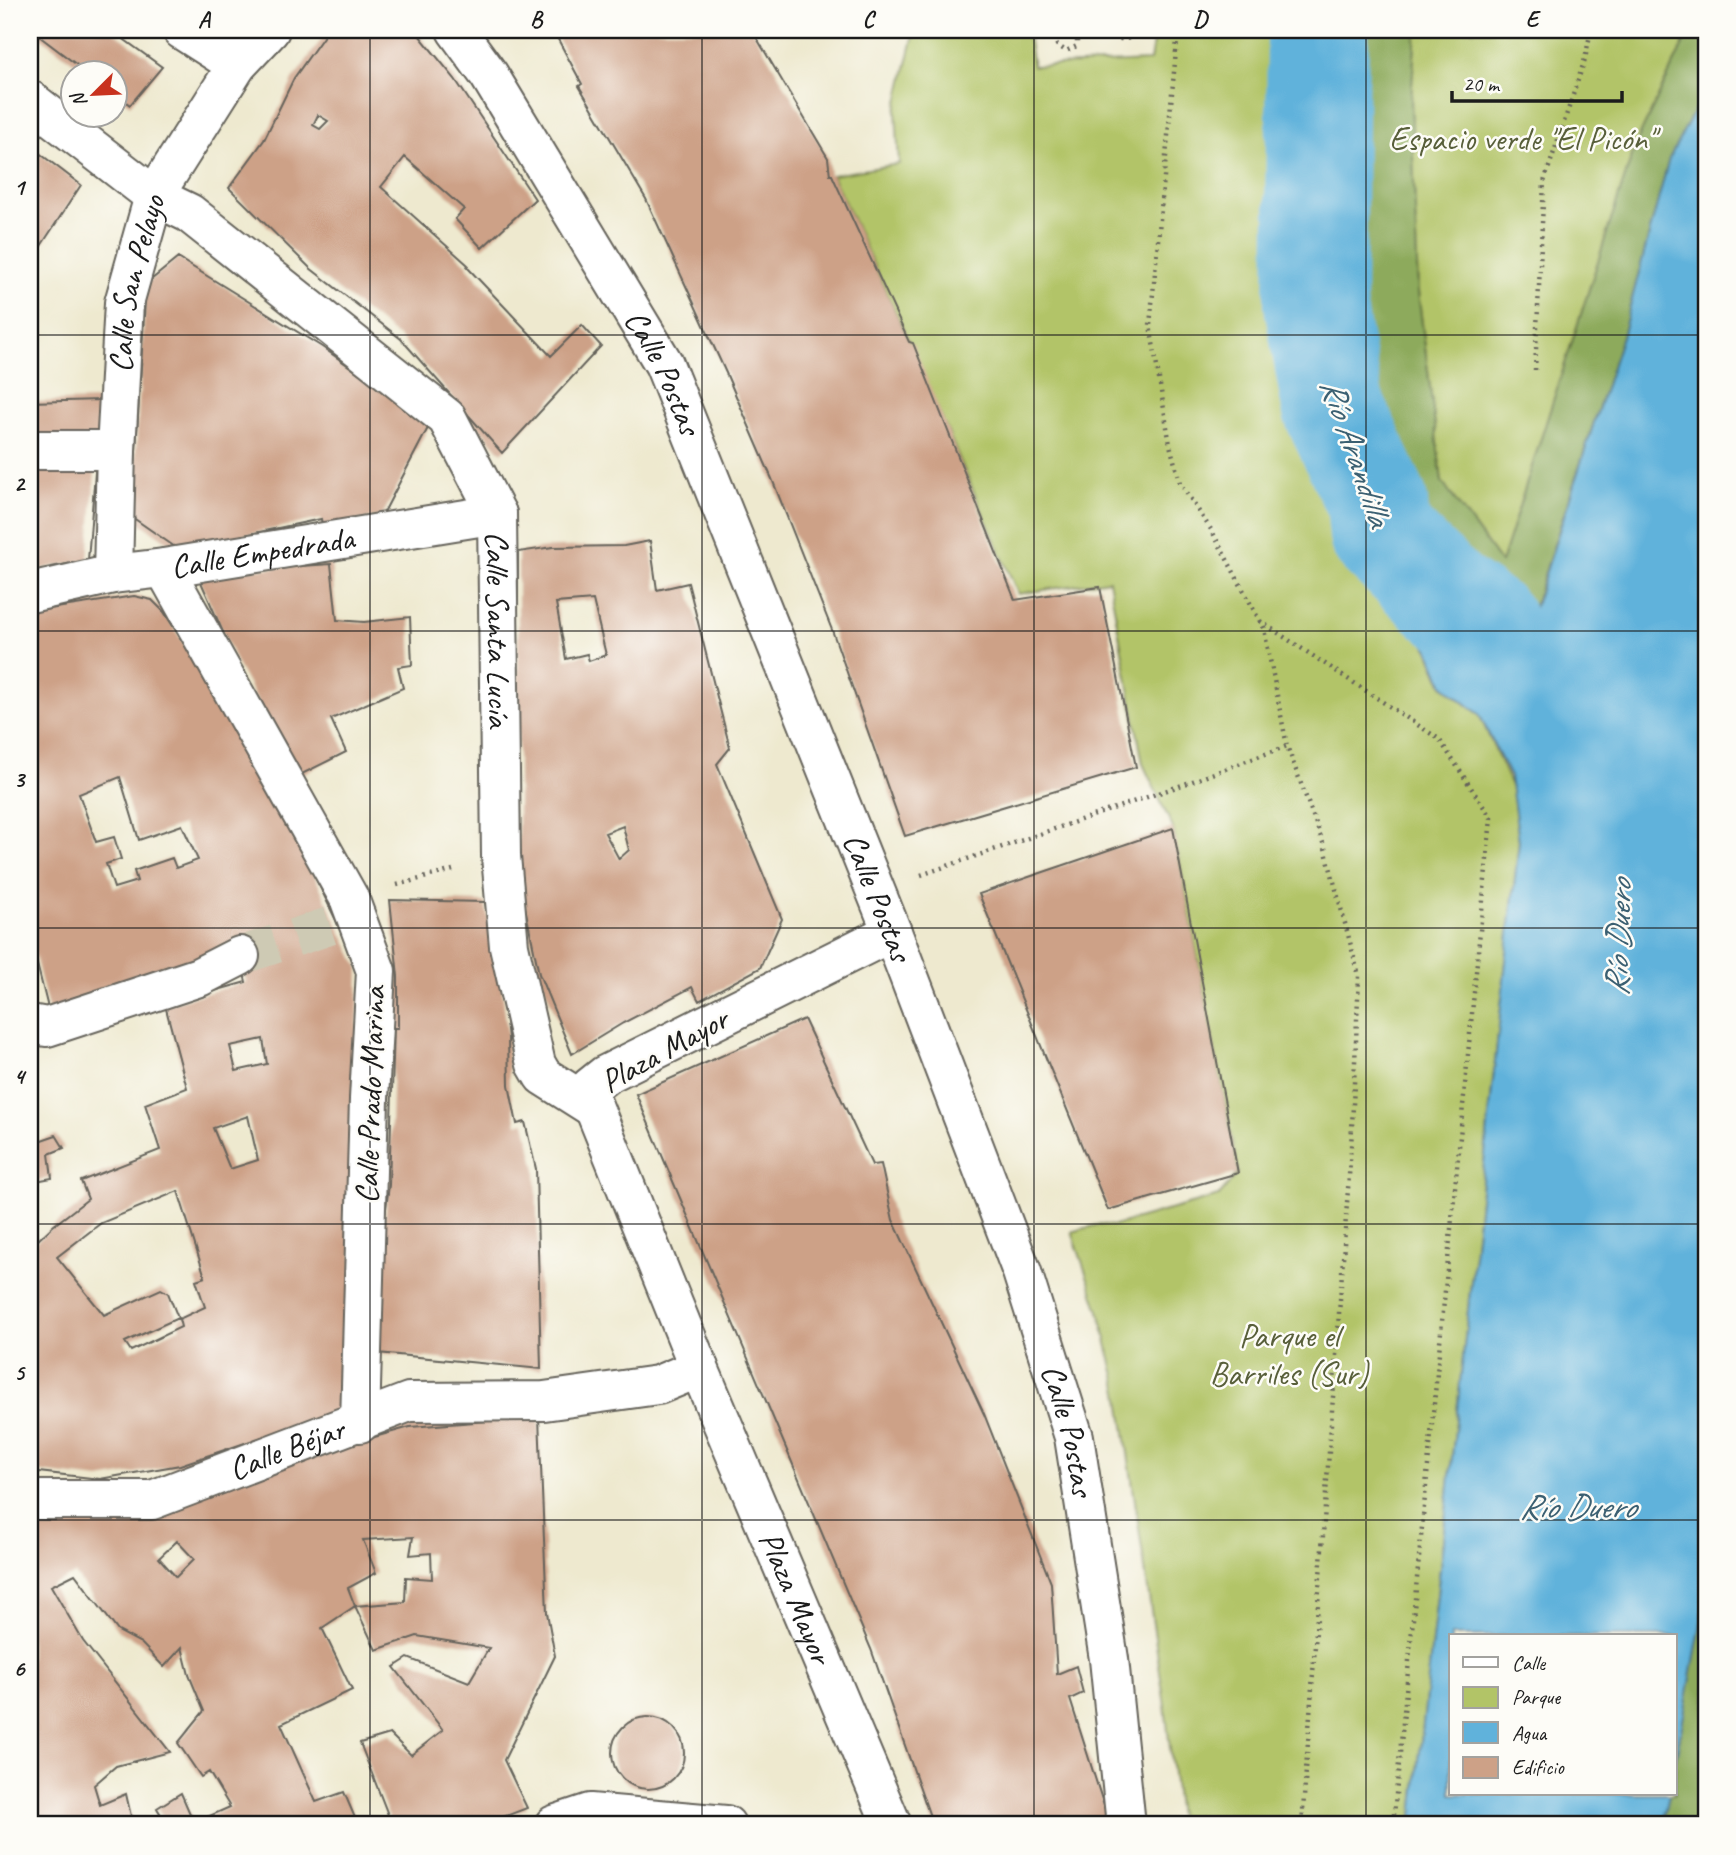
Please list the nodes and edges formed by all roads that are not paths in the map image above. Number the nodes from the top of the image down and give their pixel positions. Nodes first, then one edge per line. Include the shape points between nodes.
1 (182, 30) edge
2 (270, 30) edge
3 (456, 30) edge
4 (237, 65) junction
5 (30, 100) edge
6 (153, 197) junction
7 (30, 450) edge
8 (116, 450) junction
9 (497, 514) junction
10 (163, 568) junction
11 (113, 574) junction
12 (30, 593) edge
13 (892, 932) junction
14 (240, 956) tunnel mouth
15 (30, 1024) edge
16 (592, 1107) junction
17 (699, 1368) junction
18 (360, 1423) junction
19 (30, 1500) edge
20 (554, 1825) edge
21 (726, 1825) edge
22 (892, 1825) edge
23 (1126, 1825) edge

1 - 4 street
2 - 4 street, Calle San Pelayo
3 - 13 street, Calle Postas via 489,75 664,364
4 - 6 street, Calle San Pelayo
5 - 6 street, Calle Santa Lucía
6 - 8 street, Calle San Pelayo via 124,303
6 - 9 street, Calle Santa Lucía via 189,213 447,418
7 - 8 street
8 - 11 street, Calle San Pelayo
9 - 10 street, Calle Empedrada
9 - 16 street, Calle Santa Lucía via 501,856 509,946 536,1064 543,1076
10 - 11 street, Calle Empedrada
10 - 18 street, Calle Prado Marina via 376,971
11 - 12 street, Calle Empedrada
13 - 16 street, Plaza Mayor via 605,1075 590,1087
13 - 23 street, Calle Postas via 1022,1272 1074,1437 1109,1659
14 - 15 street via 200,977 47,1027
16 - 17 street, Plaza Mayor
17 - 18 street, Calle Béjar via 658,1385 544,1401 409,1402
17 - 22 street, Plaza Mayor
18 - 19 street, Calle Béjar via 152,1500
20 - 21 street via 590,1813

